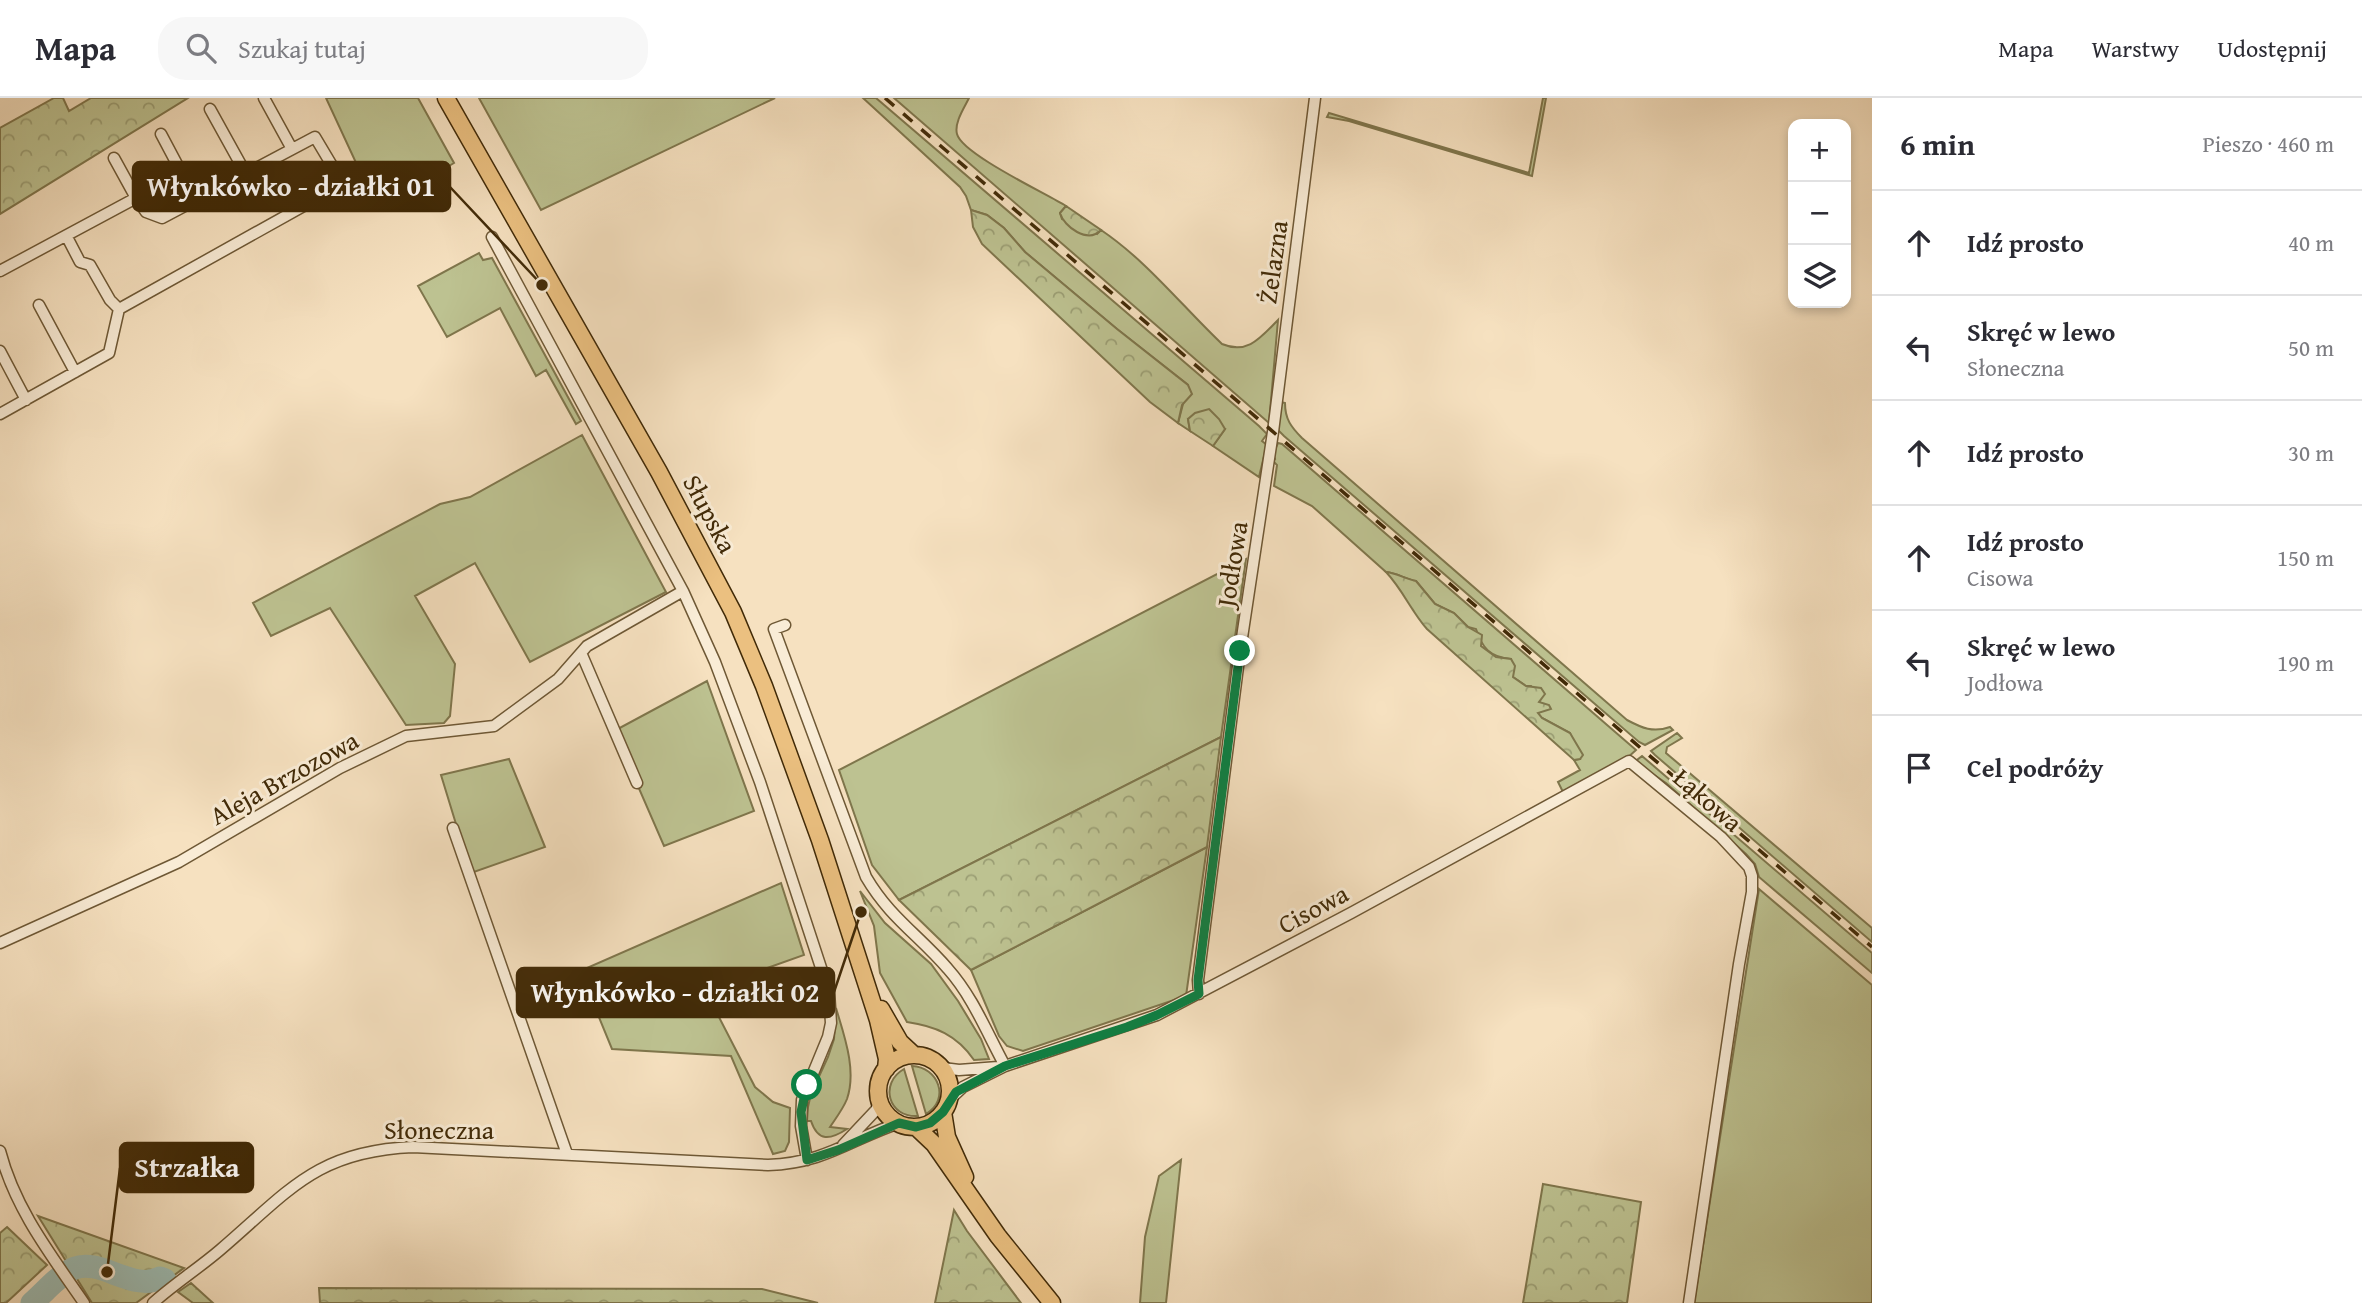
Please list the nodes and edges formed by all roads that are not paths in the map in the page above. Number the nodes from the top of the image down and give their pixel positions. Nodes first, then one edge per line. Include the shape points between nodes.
1 (264, 98) edge
2 (446, 98) edge
3 (1315, 98) edge
4 (210, 110) dead end
5 (161, 134) dead end
6 (292, 149) junction
7 (114, 158) dead end
8 (246, 174) junction
9 (136, 198) junction
10 (196, 200) junction
11 (67, 237) junction
12 (492, 237) dead end
13 (0, 271) edge
14 (39, 305) dead end
15 (119, 309) junction
16 (0, 351) edge
17 (75, 372) junction
18 (26, 400) junction
19 (0, 414) edge
20 (1273, 432) joint
21 (682, 591) junction
22 (785, 625) dead end
23 (582, 655) junction
24 (1629, 761) joint
25 (636, 783) dead end
26 (453, 828) dead end
27 (0, 943) edge
28 (867, 984) junction
29 (1199, 994) junction
30 (914, 1055) junction
31 (1005, 1066) junction
32 (943, 1068) junction
33 (886, 1069) junction
34 (880, 1102) junction
35 (946, 1106) junction
36 (899, 1123) junction
37 (916, 1127) junction
38 (838, 1150) junction
39 (0, 1151) edge
40 (567, 1154) junction
41 (807, 1160) junction
42 (979, 1208) junction
43 (83, 1303) edge
44 (153, 1303) edge
45 (1052, 1303) edge
46 (1689, 1303) edge

1 - 6 street
2 - 28 main road, Słupska via 659,472 733,612 797,776
3 - 20 street, Żelazna
4 - 8 street
5 - 10 street
6 - 8 street
6 - 15 street via 316,137 343,184
7 - 9 street
8 - 10 street
9 - 10 street via 146,212 162,218
9 - 11 street
11 - 13 street
11 - 15 street via 80,262 90,265
12 - 21 street
14 - 17 street
15 - 17 street via 109,353
16 - 18 street
17 - 18 street
18 - 19 street
20 - 29 street, Jodłowa via 1240,651
21 - 23 street, Aleja Brzozowa via 599,638
21 - 41 street via 726,686 827,979 828,1037 807,1085 801,1112
22 - 31 street via 774,629 866,877 888,910 956,978
23 - 25 street
23 - 27 street, Aleja Brzozowa via 558,679 494,726 406,736 340,768 179,862
24 - 29 street, Cisowa
24 - 46 street, Łąkowa via 1721,837 1752,876
26 - 40 street
28 - 30 main road, Słupska via 896,1036
28 - 33 main road, Słupska
29 - 31 street, Cisowa via 1127,1027
30 - 32 main road
30 - 33 main road via 901,1057
31 - 32 street, Cisowa
31 - 35 street, Cisowa via 963,1087
32 - 35 main road via 950,1082
33 - 34 main road
34 - 36 main road via 887,1115
34 - 38 street, Słoneczna
35 - 37 main road via 930,1123
35 - 42 main road via 947,1137
36 - 37 main road
36 - 38 street, Słoneczna
37 - 42 main road via 934,1144
38 - 41 street, Słoneczna
39 - 43 street via 17,1200
40 - 41 street, Słoneczna via 768,1165
40 - 44 street, Słoneczna via 413,1147 380,1148 348,1156 306,1175
42 - 45 main road

